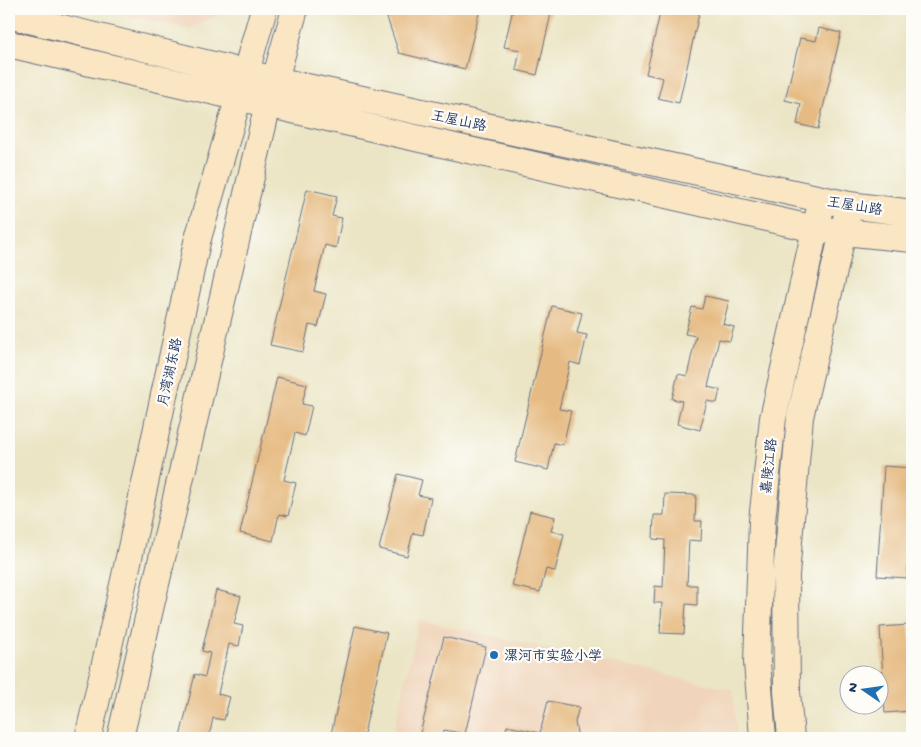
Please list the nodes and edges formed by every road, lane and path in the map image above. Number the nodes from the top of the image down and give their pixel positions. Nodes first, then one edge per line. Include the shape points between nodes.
1 (264, 9) edge
2 (295, 9) edge
3 (9, 15) edge
4 (9, 44) edge
5 (245, 73) junction
6 (272, 92) junction
7 (238, 97) junction
8 (822, 200) junction
9 (849, 206) junction
10 (912, 213) edge
11 (815, 229) junction
12 (844, 232) junction
13 (912, 239) edge
14 (88, 738) edge
15 (120, 738) edge
16 (763, 738) edge
17 (791, 738) edge

1 - 5 street, 月湾湖东路
2 - 6 street
3 - 5 street, 王屋山路
4 - 7 street, 王屋山路
5 - 6 street, 王屋山路
5 - 7 street, 月湾湖东路
6 - 7 street, 王屋山路
6 - 8 street, 王屋山路
6 - 11 street, 王屋山路
6 - 15 street
7 - 14 street, 月湾湖东路 via 198,242
8 - 9 street, 王屋山路
8 - 11 street, 嘉陵江路
9 - 10 street, 王屋山路
9 - 12 street, 嘉陵江路
11 - 12 street, 王屋山路
11 - 16 street, 嘉陵江路 via 773,418 762,520 757,662
12 - 13 street, 王屋山路
12 - 17 street, 嘉陵江路 via 800,417 786,575 787,692

